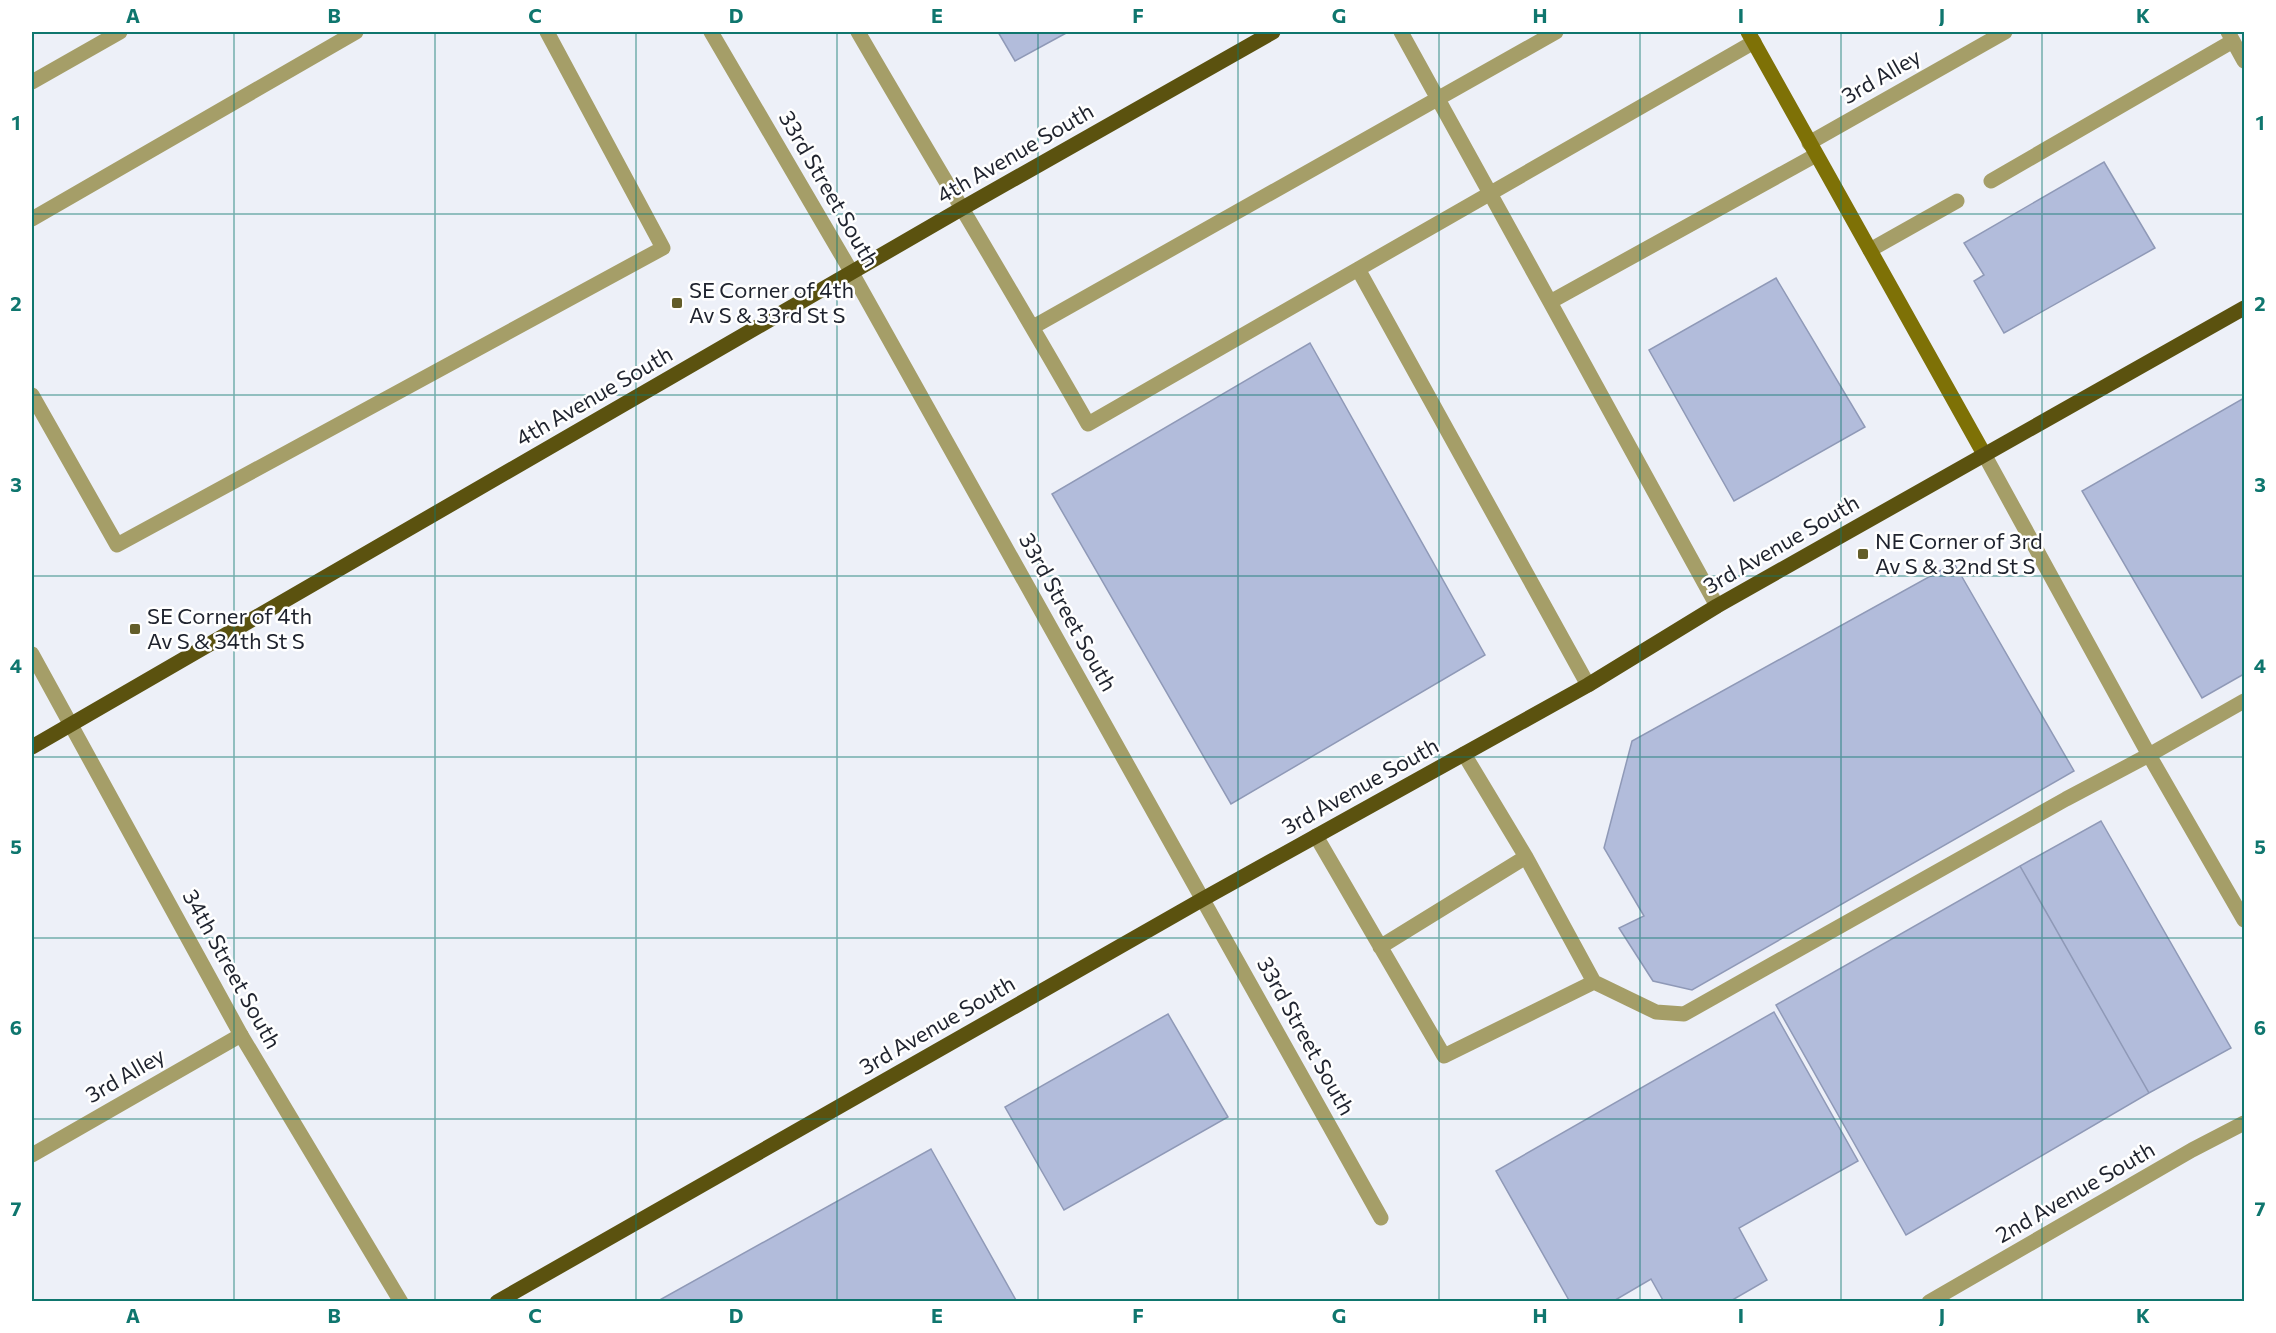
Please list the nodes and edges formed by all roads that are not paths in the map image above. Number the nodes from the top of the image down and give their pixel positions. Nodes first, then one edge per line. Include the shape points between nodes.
1 (356, 32) edge
2 (547, 32) edge
3 (711, 32) edge
4 (858, 32) edge
5 (1274, 32) edge
6 (1401, 32) edge
7 (1556, 32) edge
8 (2006, 32) edge
9 (116, 33) edge
10 (2231, 36) edge
11 (1751, 37) edge
12 (2244, 61) edge
13 (32, 82) edge
14 (1437, 97) junction
15 (1813, 149) junction
16 (1991, 181) dead end
17 (1490, 194) junction
18 (1957, 201) dead end
19 (961, 209) junction
20 (32, 219) edge
21 (1870, 250) junction
22 (1358, 269) junction
23 (852, 273) junction
24 (1550, 302) junction
25 (2244, 308) edge
26 (1033, 327) junction
27 (32, 395) edge
28 (1984, 454) junction
29 (1717, 606) junction
30 (32, 654) edge
31 (1588, 685) junction
32 (2244, 701) edge
33 (72, 724) junction
34 (32, 747) edge
35 (1464, 754) junction
36 (2149, 755) junction
37 (1316, 836) junction
38 (1526, 857) junction
39 (1203, 899) junction
40 (2244, 920) edge
41 (1380, 947) junction
42 (1594, 982) junction
43 (241, 1035) junction
44 (2244, 1123) edge
45 (32, 1155) edge
46 (1381, 1218) dead end
47 (401, 1302) edge
48 (497, 1302) edge
49 (1929, 1302) edge

1 - 20 street
2 - 27 street via 663,248 117,545
3 - 23 street, 33rd Street South
4 - 19 street
5 - 19 main road, 4th Avenue South
6 - 14 street
7 - 14 street
8 - 15 street, 3rd Alley
9 - 13 street
10 - 12 street
10 - 16 street
11 - 15 main road
11 - 17 street
14 - 17 street
14 - 26 street
15 - 21 main road
15 - 24 street, 3rd Alley
17 - 22 street
17 - 24 street
18 - 21 street
19 - 23 main road, 4th Avenue South
19 - 26 street
21 - 28 main road
22 - 26 street via 1088,424
22 - 31 street
23 - 33 main road, 4th Avenue South
23 - 39 street, 33rd Street South
24 - 29 street
25 - 28 main road, 3rd Avenue South
28 - 29 main road, 3rd Avenue South
28 - 36 street
29 - 31 main road, 3rd Avenue South
30 - 33 street, 34th Street South
31 - 35 main road, 3rd Avenue South
32 - 36 street
33 - 34 main road, 4th Avenue South
33 - 43 street, 34th Street South
35 - 37 main road, 3rd Avenue South
35 - 38 street
36 - 40 street
36 - 42 street via 1684,1014 1656,1012
37 - 39 main road, 3rd Avenue South
37 - 41 street
38 - 41 street
38 - 42 street
39 - 46 street, 33rd Street South
39 - 48 main road, 3rd Avenue South
41 - 42 street via 1444,1056
43 - 45 street, 3rd Alley
43 - 47 street, 34th Street South
44 - 49 street, 2nd Avenue South

